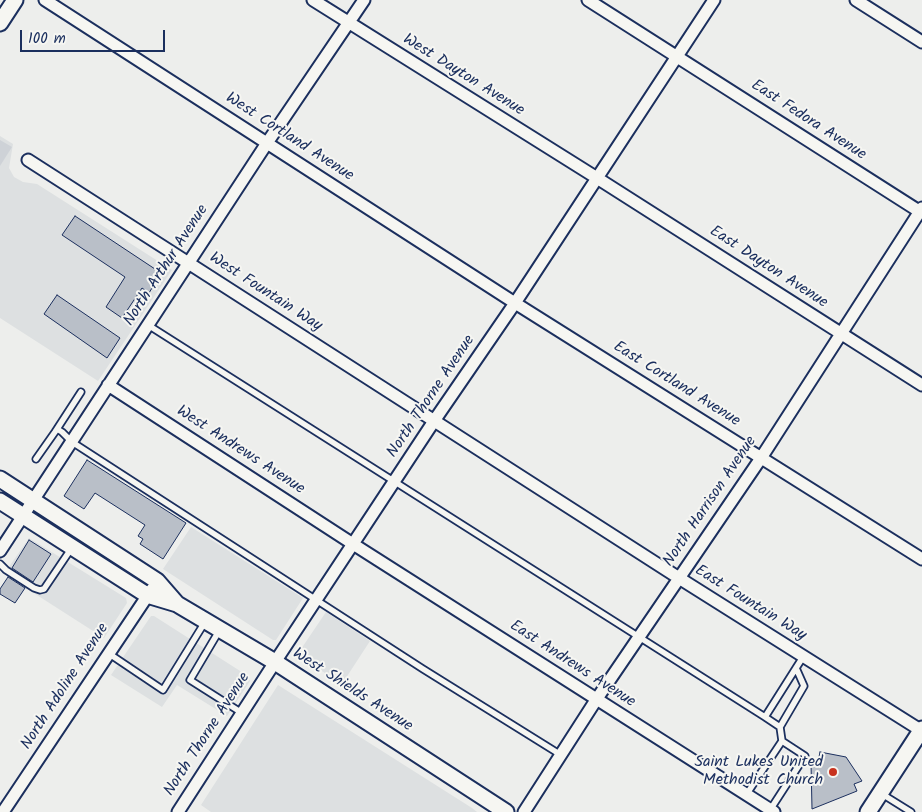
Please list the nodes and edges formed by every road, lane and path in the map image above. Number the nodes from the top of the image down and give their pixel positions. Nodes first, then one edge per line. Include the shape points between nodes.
1 (15, 0) edge
2 (45, 0) edge
3 (313, 0) edge
4 (364, 0) edge
5 (588, 0) edge
6 (714, 0) edge
7 (856, 0) edge
8 (0, 23) edge
9 (348, 23) junction
10 (922, 42) edge
11 (677, 56) junction
12 (267, 142) junction
13 (28, 160) dead end
14 (597, 178) junction
15 (921, 211) edge
16 (189, 264) junction
17 (515, 303) junction
18 (148, 325) junction
19 (841, 334) junction
20 (108, 385) junction
21 (922, 385) edge
22 (80, 392) dead end
23 (434, 421) junction
24 (57, 429) junction
25 (72, 442) junction
26 (761, 458) junction
27 (36, 459) dead end
28 (0, 479) edge
29 (394, 482) junction
30 (32, 500) junction
31 (0, 501) edge
32 (23, 516) junction
33 (354, 544) junction
34 (72, 547) junction
35 (0, 551) edge
36 (922, 559) edge
37 (0, 564) edge
38 (679, 578) junction
39 (157, 581) junction
40 (146, 595) junction
41 (316, 600) junction
42 (177, 604) junction
43 (206, 621) junction
44 (220, 630) junction
45 (640, 636) junction
46 (108, 653) junction
47 (803, 657) junction
48 (275, 662) junction
49 (796, 668) junction
50 (596, 700) junction
51 (242, 713) junction
52 (765, 717) junction
53 (780, 727) junction
54 (922, 731) edge
55 (782, 741) junction
56 (561, 755) junction
57 (880, 793) junction
58 (746, 795) junction
59 (772, 811) edge
60 (3, 812) edge
61 (178, 812) edge
62 (506, 812) edge
63 (524, 812) edge
64 (868, 812) edge
65 (911, 812) edge

1 - 8 main road
2 - 12 street, West Cortland Avenue
3 - 9 street, West Dayton Avenue
4 - 9 street, North Arthur Avenue
5 - 11 street, East Fedora Avenue
6 - 11 street, North Thorne Avenue
7 - 10 street
9 - 12 street, North Arthur Avenue
9 - 14 street, West Dayton Avenue
11 - 14 street, North Thorne Avenue
11 - 15 street, East Fedora Avenue
12 - 16 street, North Arthur Avenue
12 - 17 street, West Cortland Avenue
13 - 16 street, West Fountain Way
14 - 17 street, North Thorne Avenue
14 - 19 street, East Dayton Avenue
15 - 19 street, North Harrison Avenue
16 - 18 street, North Arthur Avenue
16 - 23 street, West Fountain Way
17 - 23 street, North Thorne Avenue
17 - 26 street, East Cortland Avenue
18 - 20 street, North Arthur Avenue
18 - 29 lane
19 - 21 street, East Dayton Avenue
19 - 26 street, North Harrison Avenue
20 - 25 street, North Arthur Avenue
20 - 33 street, West Andrews Avenue
22 - 24 lane
23 - 29 street, North Thorne Avenue
23 - 38 street, East Fountain Way
24 - 25 lane
24 - 27 lane
25 - 30 street, North Arthur Avenue
25 - 41 lane
26 - 36 street, East Cortland Avenue
26 - 38 street, North Harrison Avenue
28 - 30 main road, West Shields Avenue
29 - 33 street, North Thorne Avenue
29 - 45 lane
30 - 32 street, North Arthur Avenue
30 - 39 main road, West Shields Avenue
31 - 32 main road, West Shields Avenue
32 - 34 main road, West Shields Avenue
32 - 35 street, North Arthur Avenue
33 - 41 street, North Thorne Avenue
33 - 50 street, East Andrews Avenue
34 - 37 lane via 44,589 40,590
34 - 40 main road, West Shields Avenue
38 - 45 street, North Harrison Avenue
38 - 47 street, East Fountain Way
39 - 40 street, North Adoline Avenue
39 - 42 main road, West Shields Avenue
40 - 42 main road, West Shields Avenue
40 - 46 street, North Adoline Avenue
41 - 48 street, North Thorne Avenue
41 - 56 lane
42 - 43 main road, West Shields Avenue
43 - 44 main road, West Shields Avenue
43 - 46 lane via 163,690
44 - 48 main road, West Shields Avenue
44 - 51 lane via 190,680
45 - 50 street, North Harrison Avenue
45 - 52 lane
46 - 60 street, North Adoline Avenue
47 - 49 lane
47 - 54 street, East Fountain Way
48 - 51 street, North Thorne Avenue
48 - 62 main road, West Shields Avenue
49 - 52 lane
49 - 53 lane via 804,686
50 - 56 street, North Harrison Avenue
50 - 58 street, East Andrews Avenue
51 - 61 street, North Thorne Avenue
52 - 53 lane
53 - 55 lane
54 - 57 main road
55 - 58 lane
55 - 59 lane via 804,756
56 - 63 street, North Harrison Avenue
57 - 64 main road
57 - 65 lane
58 - 59 street, East Andrews Avenue

